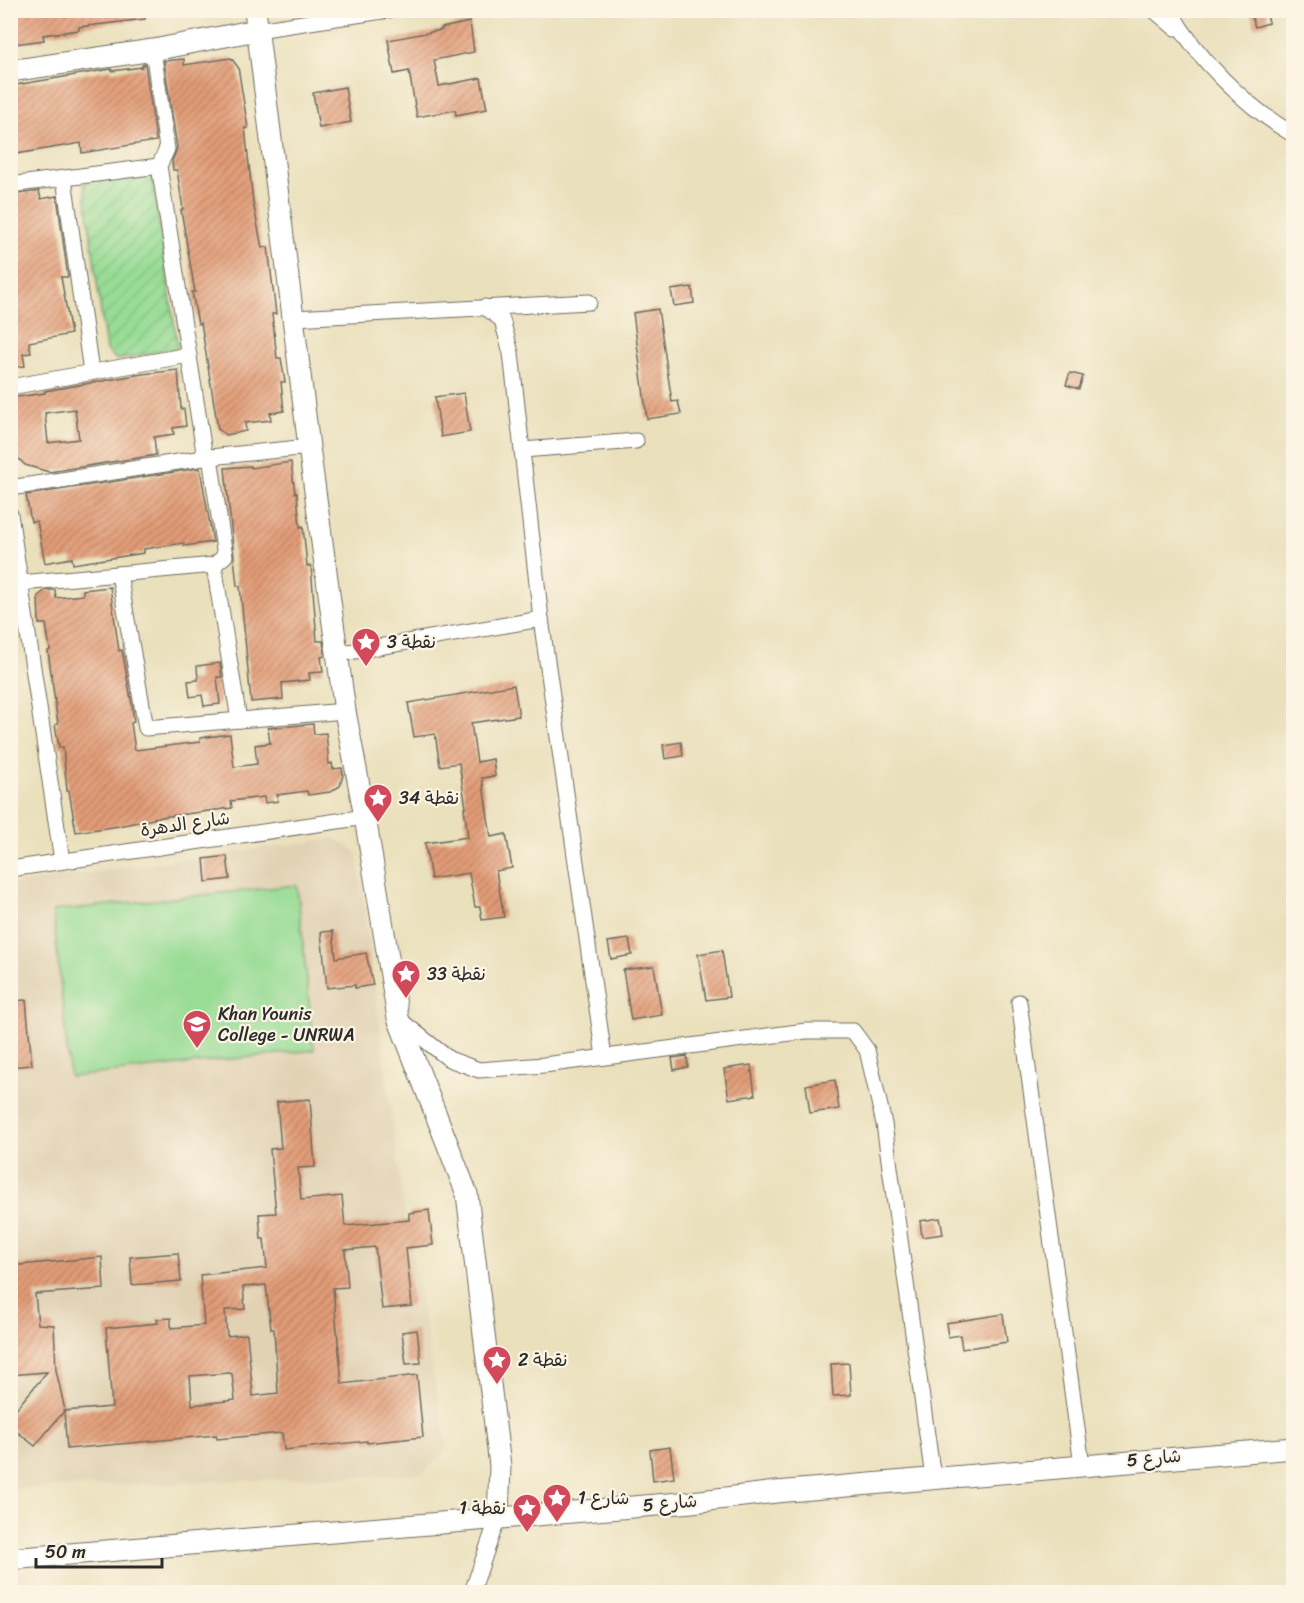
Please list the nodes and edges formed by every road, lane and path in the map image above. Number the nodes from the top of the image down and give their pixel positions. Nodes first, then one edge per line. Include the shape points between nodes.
1 (389, 10) edge
2 (1154, 10) edge
3 (1170, 10) edge
4 (256, 20) edge
5 (1182, 34) junction
6 (153, 50) junction
7 (10, 71) edge
8 (1293, 135) edge
9 (159, 166) junction
10 (64, 178) junction
11 (10, 185) edge
12 (589, 302) dead end
13 (485, 307) junction
14 (294, 318) junction
15 (189, 355) junction
16 (91, 372) junction
17 (10, 387) edge
18 (636, 441) dead end
19 (309, 447) junction
20 (523, 450) junction
21 (207, 458) junction
22 (10, 488) edge
23 (10, 514) edge
24 (214, 565) junction
25 (119, 574) junction
26 (21, 583) junction
27 (541, 619) junction
28 (337, 654) junction
29 (345, 711) junction
30 (239, 720) junction
31 (365, 817) junction
32 (62, 861) junction
33 (10, 869) edge
34 (1019, 1002) dead end
35 (398, 1018) junction
36 (604, 1057) junction
37 (1293, 1448) edge
38 (1082, 1465) junction
39 (933, 1478) junction
40 (498, 1518) junction
41 (10, 1559) edge
42 (472, 1593) edge

1 - 4 street
2 - 5 street
3 - 5 street
4 - 6 street
4 - 14 street
5 - 8 street via 1226,82
6 - 7 street
6 - 9 street via 167,149
9 - 10 street
9 - 15 street
10 - 11 street
10 - 16 street
12 - 13 street
13 - 14 street
13 - 20 street via 502,320 512,353
14 - 19 street
15 - 16 street
15 - 21 street
16 - 17 street
18 - 20 street
19 - 21 street
19 - 28 street
20 - 27 street
21 - 22 street
21 - 24 street via 225,556
23 - 26 street
24 - 25 street
24 - 30 street
25 - 26 street
25 - 30 street via 146,728
26 - 32 street
27 - 28 street
27 - 36 street
28 - 29 street
29 - 30 street
29 - 31 street
31 - 32 street, شارع الدهرة
31 - 35 street
32 - 33 street, شارع الدهرة
34 - 38 street
35 - 36 street via 449,1059 479,1070
35 - 40 street via 467,1194 500,1466
36 - 39 street via 806,1031 853,1031 867,1050 884,1124
37 - 38 street, شارع 5
38 - 39 street, شارع 5
39 - 40 street, شارع 5
40 - 41 street, شارع 5
40 - 42 street

